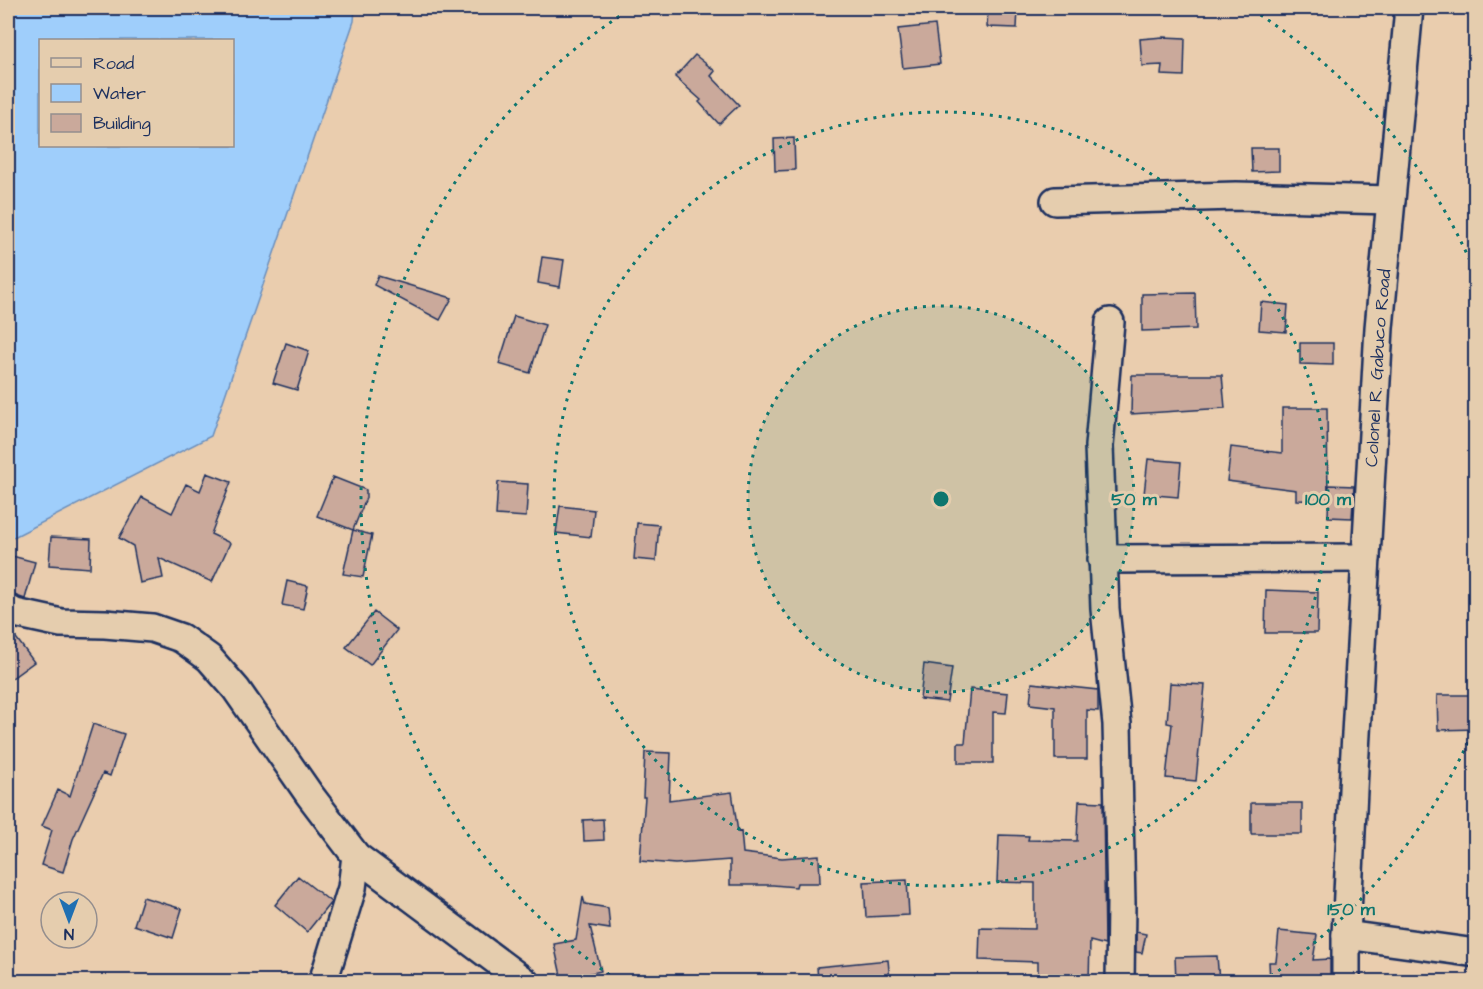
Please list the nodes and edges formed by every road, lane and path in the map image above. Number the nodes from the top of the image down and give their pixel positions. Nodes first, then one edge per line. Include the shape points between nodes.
1 (1409, 8) edge
2 (1391, 200) junction
3 (1055, 201) dead end
4 (1110, 322) dead end
5 (1365, 558) junction
6 (1102, 560) junction
7 (8, 609) edge
8 (356, 856) junction
9 (1346, 935) junction
10 (1476, 953) edge
11 (323, 981) edge
12 (525, 981) edge
13 (1120, 981) edge
14 (1346, 981) edge

1 - 2 street, Colonel R. Gabuco Road
2 - 3 street via 1236,196
2 - 5 street, Colonel R. Gabuco Road
4 - 6 street via 1100,446
5 - 6 street
5 - 9 street, Colonel R. Gabuco Road
6 - 13 street via 1117,724
7 - 8 street via 61,623 152,628 181,638 209,658 236,690
8 - 11 street via 352,888
8 - 12 street
9 - 10 street
9 - 14 street, Colonel R. Gabuco Road

